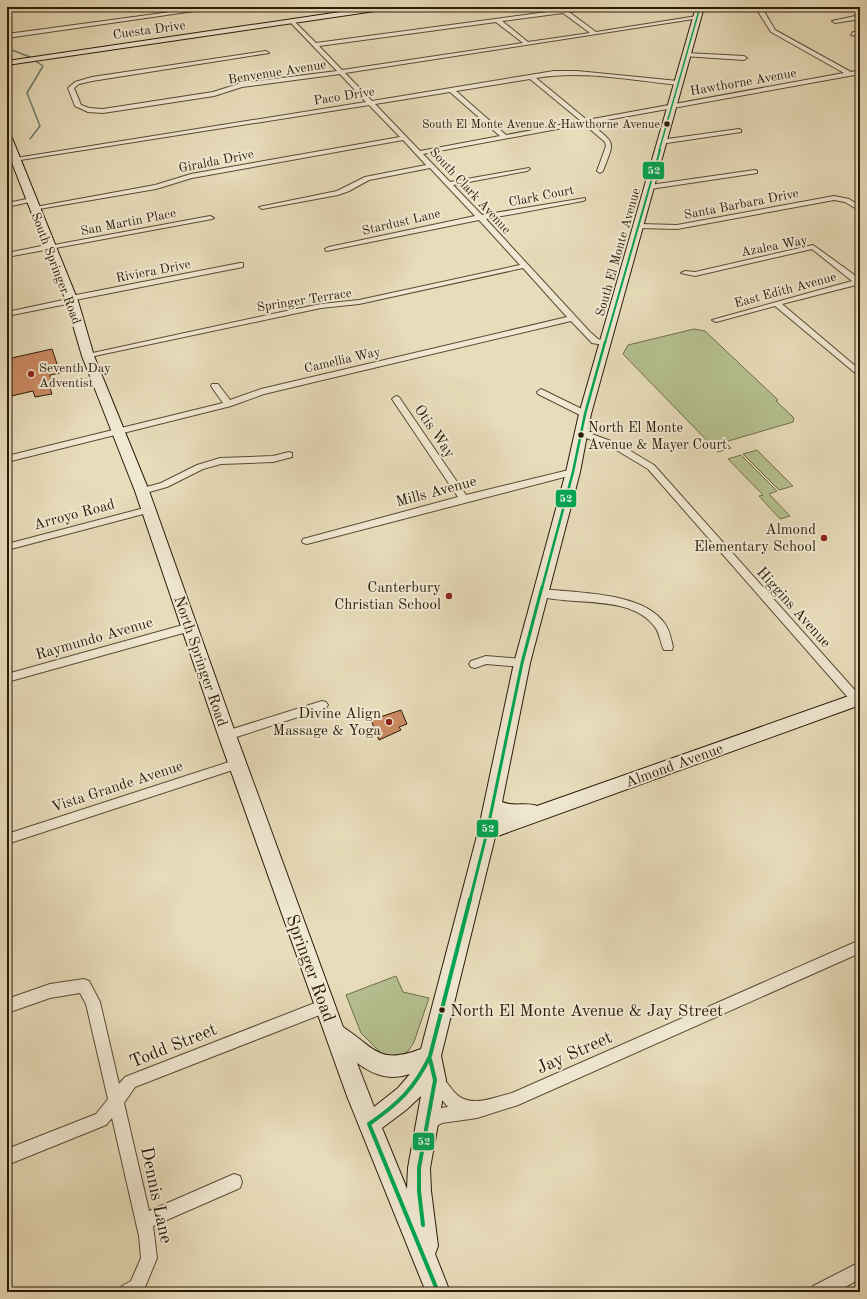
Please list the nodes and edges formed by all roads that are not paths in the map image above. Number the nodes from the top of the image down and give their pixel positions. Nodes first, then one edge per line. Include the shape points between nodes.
1 (172, 7) edge
2 (219, 7) edge
3 (389, 7) edge
4 (594, 7) edge
5 (700, 7) edge
6 (761, 7) edge
7 (378, 8) edge
8 (564, 12) junction
9 (176, 13) junction
10 (860, 16) edge
11 (698, 18) junction
12 (292, 21) junction
13 (498, 21) junction
14 (835, 21) dead end
15 (594, 33) junction
16 (853, 34) dead end
17 (860, 35) edge
18 (7, 36) edge
19 (526, 43) junction
20 (315, 45) junction
21 (266, 53) dead end
22 (686, 55) junction
23 (744, 58) dead end
24 (7, 62) edge
25 (340, 72) junction
26 (860, 72) edge
27 (850, 74) junction
28 (530, 76) junction
29 (678, 83) junction
30 (451, 89) junction
31 (370, 102) junction
32 (671, 107) junction
33 (587, 123) junction
34 (739, 132) dead end
35 (7, 138) edge
36 (403, 138) junction
37 (505, 138) junction
38 (660, 142) junction
39 (418, 153) junction
40 (16, 160) junction
41 (431, 166) junction
42 (527, 169) dead end
43 (600, 171) dead end
44 (754, 172) dead end
45 (448, 184) junction
46 (650, 187) junction
47 (583, 199) dead end
48 (33, 204) junction
49 (7, 205) edge
50 (262, 207) dead end
51 (860, 209) edge
52 (210, 218) dead end
53 (480, 218) junction
54 (640, 226) junction
55 (51, 247) junction
56 (329, 249) dead end
57 (7, 255) edge
58 (240, 265) dead end
59 (524, 266) junction
60 (685, 273) dead end
61 (859, 282) edge
62 (72, 299) junction
63 (777, 304) junction
64 (7, 314) edge
65 (573, 318) junction
66 (716, 320) dead end
67 (607, 340) junction
68 (88, 356) junction
69 (860, 374) edge
70 (216, 386) dead end
71 (541, 392) dead end
72 (396, 399) dead end
73 (228, 404) junction
74 (585, 414) junction
75 (118, 432) junction
76 (581, 433) junction
77 (289, 455) dead end
78 (7, 459) edge
79 (573, 472) junction
80 (142, 491) junction
81 (464, 498) junction
82 (148, 510) junction
83 (307, 541) dead end
84 (7, 547) edge
85 (542, 593) junction
86 (190, 627) junction
87 (668, 647) dead end
88 (475, 664) dead end
89 (522, 664) junction
90 (7, 678) edge
91 (858, 698) edge
92 (322, 705) dead end
93 (227, 735) junction
94 (238, 764) junction
95 (493, 806) junction
96 (546, 810) junction
97 (255, 812) joint
98 (487, 832) junction
99 (7, 839) edge
100 (860, 946) edge
101 (7, 1006) edge
102 (325, 1006) junction
103 (336, 1034) junction
104 (430, 1056) junction
105 (435, 1080) junction
106 (116, 1100) junction
107 (477, 1110) junction
108 (369, 1124) junction
109 (426, 1124) junction
110 (7, 1157) edge
111 (234, 1182) dead end
112 (144, 1222) junction
113 (428, 1266) junction
114 (860, 1270) edge
115 (128, 1292) edge
116 (438, 1292) edge
117 (819, 1292) edge

1 - 9 street
2 - 9 street
3 - 7 street, Cuesta Drive
4 - 8 street
5 - 11 street, South El Monte Avenue
6 - 27 street via 773,31
7 - 12 street, Cuesta Drive
8 - 13 street
8 - 15 street
9 - 18 street
10 - 14 street
11 - 15 street, Benvenue Avenue
11 - 22 street, South El Monte Avenue
12 - 20 street, South Clark Avenue
12 - 24 street, Cuesta Drive
13 - 19 street
13 - 20 street via 413,30
15 - 19 street, Benvenue Avenue
16 - 17 street
19 - 25 street, Benvenue Avenue
20 - 25 street, South Clark Avenue
21 - 25 street, Benvenue Avenue via 92,79 77,83 71,88 78,106 103,111 214,94 241,86
22 - 23 street
22 - 29 street, South El Monte Avenue
25 - 31 street, South Clark Avenue
26 - 27 street, Hawthorne Avenue
27 - 32 street, Hawthorne Avenue
28 - 29 street, Paco Drive via 566,73
28 - 30 street, Paco Drive
28 - 33 street
29 - 32 street, South El Monte Avenue
30 - 31 street, Paco Drive
30 - 37 street
31 - 36 street, South Clark Avenue
31 - 40 street, Paco Drive
32 - 33 street, Hawthorne Avenue
32 - 38 street, South El Monte Avenue
33 - 37 street, Hawthorne Avenue
33 - 43 street via 608,141 609,146
34 - 38 street
35 - 40 street, South Springer Road
36 - 39 street, South Clark Avenue
36 - 48 street, Giralda Drive via 191,176 156,187
37 - 39 street, Hawthorne Avenue
38 - 46 street, South El Monte Avenue
39 - 41 street, South Clark Avenue
40 - 48 street, South Springer Road
41 - 45 street, South Clark Avenue
41 - 50 street via 368,178 338,193
42 - 45 street
44 - 46 street
45 - 53 street, South Clark Avenue
46 - 54 street, South El Monte Avenue
47 - 53 street, Clark Court
48 - 49 street, Giralda Drive
48 - 55 street, South Springer Road
51 - 54 street, Santa Barbara Drive via 847,200 834,198 677,227
52 - 55 street, San Martin Place
53 - 56 street, Stardust Lane via 391,234
53 - 59 street, South Clark Avenue
54 - 67 street, South El Monte Avenue
55 - 57 street, San Martin Place
55 - 62 street, South Springer Road
58 - 62 street, Riviera Drive
59 - 65 street, South Clark Avenue
59 - 68 street, Springer Terrace via 359,302 291,312
60 - 61 street, Azalea Way via 695,274 813,247
61 - 63 street, East Edith Avenue
62 - 64 street, Riviera Drive
62 - 68 street, South Springer Road
63 - 66 street, East Edith Avenue
63 - 69 street
65 - 67 street, South Clark Avenue via 595,341
65 - 73 street, Camellia Way via 261,392
67 - 74 street, South El Monte Avenue
68 - 75 street, South Springer Road
70 - 73 street
71 - 74 street
72 - 81 street, Otis Way
73 - 75 street, Camellia Way
74 - 76 street, South El Monte Avenue
75 - 78 street, Camellia Way
75 - 80 street, South Springer Road
76 - 79 street, South El Monte Avenue
76 - 91 street, Higgins Avenue via 616,446 651,467
77 - 80 street via 273,459 220,461 200,467 164,485
79 - 81 street, Mills Avenue
79 - 85 street, South El Monte Avenue
80 - 82 street, South Springer Road
81 - 83 street, Mills Avenue
82 - 84 street, Arroyo Road
82 - 86 street, North Springer Road
85 - 87 street via 623,603 643,610 661,626
85 - 89 street, South El Monte Avenue
86 - 90 street, Raymundo Avenue
86 - 93 street, North Springer Road
88 - 89 street via 486,660
89 - 95 street, South El Monte Avenue
91 - 96 street, Almond Avenue
92 - 93 street
93 - 94 street, North Springer Road
94 - 97 street, North Springer Road
94 - 99 street, Vista Grande Avenue
95 - 96 street via 510,812
95 - 98 street, South El Monte Avenue
96 - 98 street, Almond Avenue
97 - 102 street, Springer Road
98 - 104 street, South El Monte Avenue
100 - 107 street, Jay Street via 513,1100
101 - 106 street, Dennis Lane via 50,990 84,986 93,1002
102 - 103 street, Springer Road
102 - 106 street, Todd Street via 130,1082
103 - 104 street via 373,1060 388,1067 404,1065
103 - 108 street, Springer Road
104 - 105 street
104 - 108 street, South El Monte Avenue via 418,1084 408,1095
105 - 107 street via 452,1101
105 - 109 street
106 - 110 street, Todd Street via 101,1120
106 - 112 street, Dennis Lane
107 - 109 street, Jay Street via 440,1116
108 - 113 street, Springer Road
109 - 113 street via 419,1168 419,1191
111 - 112 street
112 - 115 street, Dennis Lane via 149,1258 137,1287
113 - 116 street
114 - 117 street

